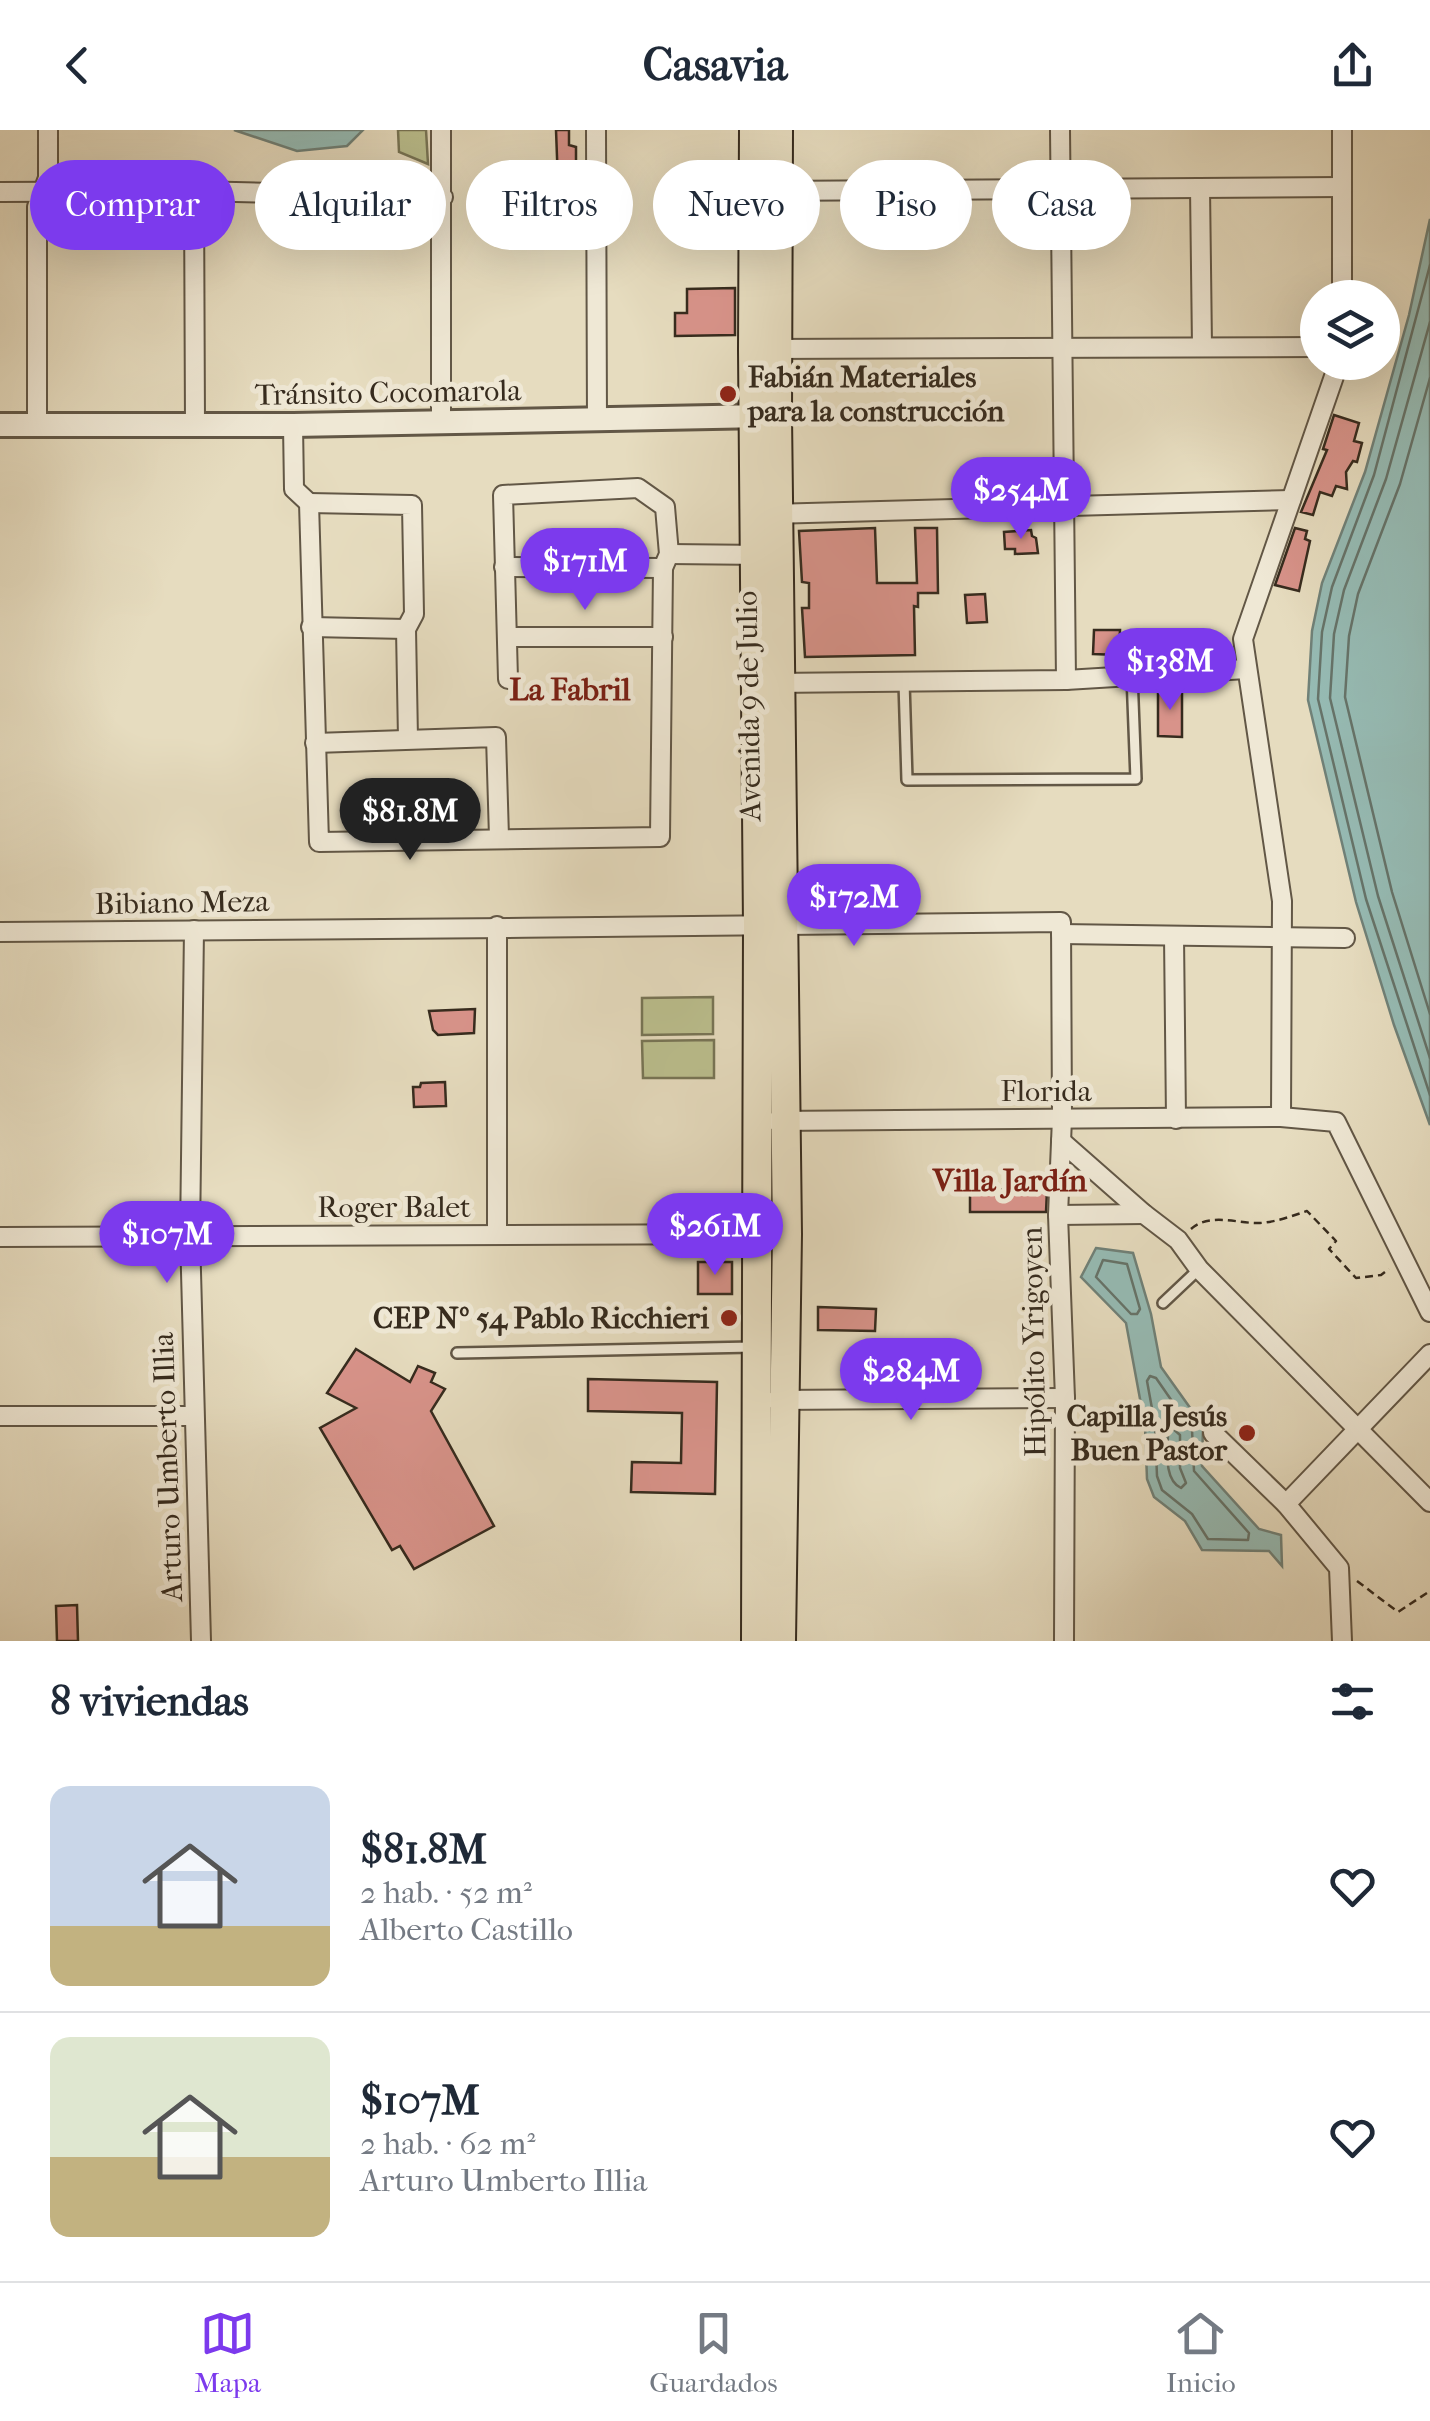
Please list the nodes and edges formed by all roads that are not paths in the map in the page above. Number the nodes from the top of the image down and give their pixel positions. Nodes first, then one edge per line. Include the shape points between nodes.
1 (48, 130) edge
2 (441, 130) edge
3 (596, 130) edge
4 (754, 130) edge
5 (778, 130) edge
6 (1060, 130) edge
7 (1342, 130) edge
8 (48, 160) edge
9 (441, 160) edge
10 (760, 160) edge
11 (772, 160) edge
12 (1061, 160) edge
13 (1342, 187) junction
14 (1200, 188) junction
15 (1131, 189) edge
16 (992, 190) edge
17 (30, 191) edge
18 (820, 191) edge
19 (0, 192) edge
20 (38, 250) edge
21 (194, 250) edge
22 (442, 250) edge
23 (766, 250) edge
24 (1061, 250) edge
25 (1342, 280) edge
26 (1202, 346) junction
27 (1300, 347) edge
28 (1060, 348) junction
29 (765, 349) junction
30 (1332, 380) edge
31 (766, 416) junction
32 (597, 420) junction
33 (441, 421) junction
34 (38, 424) junction
35 (195, 424) junction
36 (0, 425) edge
37 (293, 425) junction
38 (1291, 500) junction
39 (309, 503) junction
40 (1062, 507) junction
41 (767, 514) junction
42 (768, 555) junction
43 (666, 561) junction
44 (504, 566) junction
45 (310, 626) junction
46 (406, 629) junction
47 (507, 637) junction
48 (663, 637) junction
49 (1246, 668) junction
50 (1132, 675) junction
51 (508, 679) dead end
52 (1066, 680) junction
53 (769, 682) junction
54 (904, 682) junction
55 (408, 739) junction
56 (315, 743) junction
57 (500, 837) junction
58 (497, 926) junction
59 (771, 927) junction
60 (1061, 928) junction
61 (194, 930) junction
62 (0, 932) edge
63 (1174, 936) junction
64 (1280, 937) junction
65 (1344, 938) dead end
66 (1281, 1117) junction
67 (1062, 1118) junction
68 (1176, 1119) junction
69 (786, 1120) junction
70 (756, 1122) junction
71 (1061, 1142) junction
72 (1144, 1214) junction
73 (1058, 1215) junction
74 (787, 1234) junction
75 (190, 1235) junction
76 (497, 1235) junction
77 (755, 1235) junction
78 (0, 1237) edge
79 (1199, 1269) junction
80 (1163, 1303) dead end
81 (1430, 1312) edge
82 (756, 1347) junction
83 (457, 1353) dead end
84 (1430, 1354) edge
85 (1065, 1398) junction
86 (769, 1400) junction
87 (0, 1416) edge
88 (192, 1416) junction
89 (1359, 1428) junction
90 (1213, 1433) dead end
91 (1430, 1502) edge
92 (1286, 1504) junction
93 (200, 1641) edge
94 (756, 1641) edge
95 (781, 1641) edge
96 (1064, 1641) edge
97 (1342, 1641) edge

1 - 8 street
2 - 9 street
3 - 32 street
4 - 10 main road, Avenida 9 de Julio
5 - 11 main road, Avenida 9 de Julio
6 - 12 street
7 - 13 street
13 - 14 street
13 - 25 street
14 - 15 street
14 - 26 street
16 - 18 street
17 - 19 street
20 - 34 street
21 - 35 street
22 - 33 street
23 - 29 main road, Avenida 9 de Julio
24 - 28 street
26 - 27 street
26 - 28 street
28 - 29 street
28 - 40 street
29 - 31 main road, Avenida 9 de Julio
30 - 38 street
31 - 32 street, Tránsito Cocomarola
31 - 41 main road, Avenida 9 de Julio
32 - 33 street, Tránsito Cocomarola
33 - 37 street, Tránsito Cocomarola
34 - 35 street, Tránsito Cocomarola
34 - 36 street, Tránsito Cocomarola
35 - 37 street, Tránsito Cocomarola
37 - 39 street via 294,488
38 - 40 street
38 - 49 street via 1243,639
39 - 45 street
39 - 46 street via 412,505 414,614
40 - 41 street
40 - 52 street
41 - 42 main road, Avenida 9 de Julio
42 - 43 street
42 - 53 main road, Avenida 9 de Julio
43 - 44 street
43 - 44 street via 665,507 638,488 503,496
43 - 48 street
44 - 47 street
45 - 46 street
45 - 56 street
46 - 55 street
47 - 48 street
47 - 51 street
48 - 57 street via 660,837
49 - 50 street
49 - 64 street via 1282,901
50 - 52 street
50 - 54 lane via 1136,779 907,780
52 - 54 street
53 - 54 street
53 - 59 main road, Avenida 9 de Julio
55 - 56 street
55 - 57 street via 496,737
56 - 57 street via 319,842
58 - 59 street, Bibiano Meza
58 - 61 street, Bibiano Meza
58 - 76 street
59 - 60 street, Bibiano Meza
59 - 69 main road, Avenida 9 de Julio
59 - 70 main road, Avenida 9 de Julio
60 - 63 street, Bibiano Meza
60 - 67 street, Hipólito Yrigoyen
61 - 62 street, Bibiano Meza
61 - 75 street, Arturo Umberto Illia
63 - 64 street, Bibiano Meza
63 - 68 street
64 - 65 street, Bibiano Meza
64 - 66 street
66 - 68 street, Florida
66 - 81 street, Florida via 1336,1122
67 - 68 street, Florida
67 - 69 street, Florida
67 - 71 street, Hipólito Yrigoyen
69 - 70 street, Florida
69 - 74 main road, Avenida 9 de Julio
70 - 77 main road, Avenida 9 de Julio
71 - 72 street
71 - 73 street, Hipólito Yrigoyen
72 - 73 street
72 - 79 street via 1178,1240
73 - 85 street, Hipólito Yrigoyen
74 - 77 street, Roger Balet
74 - 86 main road, Avenida 9 de Julio
75 - 76 street, Roger Balet
75 - 78 street, Roger Balet
75 - 88 street, Arturo Umberto Illia
76 - 77 street, Roger Balet
77 - 82 main road, Avenida 9 de Julio
79 - 80 lane
79 - 89 street
82 - 83 lane
82 - 86 main road, Avenida 9 de Julio
84 - 89 street
85 - 86 street
85 - 96 street, Hipólito Yrigoyen
86 - 94 main road, Avenida 9 de Julio
86 - 95 main road, Avenida 9 de Julio
87 - 88 street
88 - 93 street, Arturo Umberto Illia
89 - 91 street
89 - 92 street
90 - 92 street
92 - 97 street via 1340,1568

